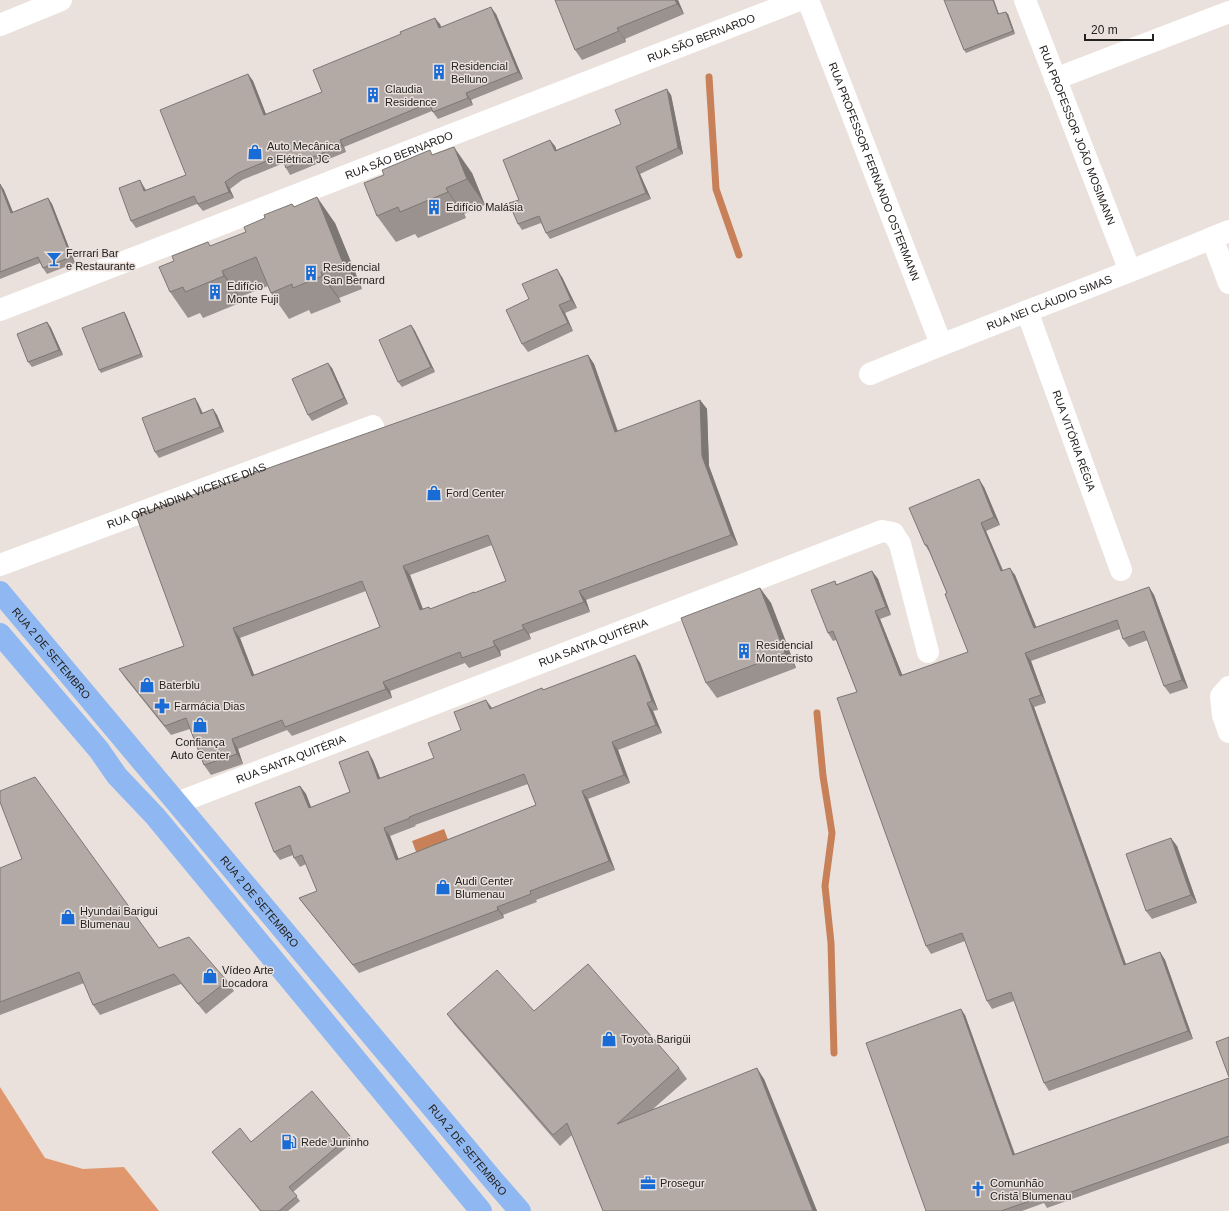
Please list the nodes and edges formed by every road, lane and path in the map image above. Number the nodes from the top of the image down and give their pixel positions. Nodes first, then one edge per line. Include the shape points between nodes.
1 (61, 0) edge
2 (799, 0) edge
3 (808, 0) edge
4 (1025, 0) edge
5 (1229, 12) edge
6 (0, 25) edge
7 (1055, 79) junction
8 (1221, 234) edge
9 (1130, 271) junction
10 (1229, 283) edge
11 (0, 310) edge
12 (1027, 311) junction
13 (940, 344) junction
14 (870, 374) dead end
15 (373, 426) dead end
16 (0, 565) edge
17 (1122, 570) dead end
18 (0, 592) edge
19 (0, 634) edge
20 (928, 652) dead end
21 (1229, 687) edge
22 (1229, 732) edge
23 (177, 803) junction
24 (481, 1211) edge
25 (520, 1211) edge

1 - 6 street
2 - 11 street, RUA SÃO BERNARDO
3 - 13 street, RUA PROFESSOR FERNANDO OSTERMANN
4 - 7 street, RUA PROFESSOR JOÃO MOSIMANN
5 - 7 street
7 - 9 street, RUA PROFESSOR JOÃO MOSIMANN
8 - 9 street, RUA NEI CLÁUDIO SIMAS
8 - 10 street
9 - 12 street, RUA NEI CLÁUDIO SIMAS
12 - 13 street, RUA NEI CLÁUDIO SIMAS
12 - 17 street, RUA VITÓRIA RÉGIA
13 - 14 street, RUA NEI CLÁUDIO SIMAS
15 - 16 street, RUA ORLANDINA VICENTE DIAS
18 - 23 main road, RUA 2 DE SETEMBRO
19 - 24 main road via 99,750 117,776 155,816
20 - 23 street, RUA SANTA QUITÉRIA via 900,544 893,533 882,531
21 - 22 street via 1221,696 1223,715
23 - 25 main road, RUA 2 DE SETEMBRO

